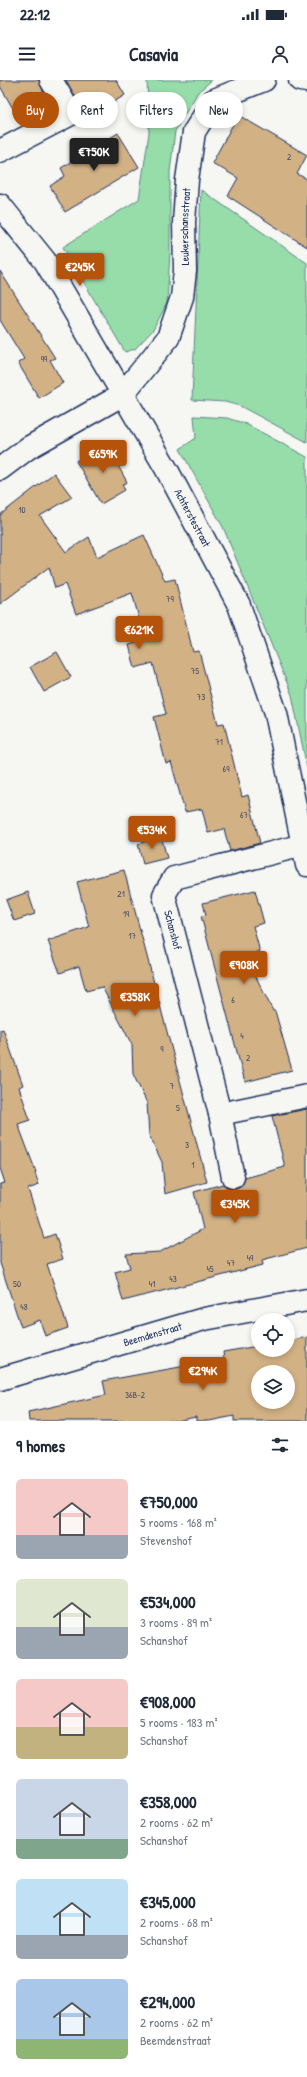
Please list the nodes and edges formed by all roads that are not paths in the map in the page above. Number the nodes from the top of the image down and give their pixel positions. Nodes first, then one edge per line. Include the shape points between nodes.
1 (51, 80) edge
2 (264, 80) edge
3 (300, 80) edge
4 (307, 81) edge
5 (0, 151) edge
6 (0, 205) edge
7 (122, 395) junction
8 (0, 469) edge
9 (305, 855) edge
10 (307, 1096) edge
11 (220, 1114) junction
12 (233, 1177) dead end
13 (307, 1300) edge
14 (0, 1379) edge

1 - 5 street via 71,114
2 - 7 street, Leukerschansstraat via 214,100 194,132 187,180 182,297 168,338
3 - 4 street
6 - 7 street, Achterstestraat via 45,261
7 - 8 street via 28,448
7 - 9 street, Achterstestraat via 167,470 239,605 276,713
9 - 11 street, Schanshof via 174,878 164,895
10 - 11 street
11 - 12 street, Schanshof
13 - 14 street, Beemdenstraat via 204,1319

